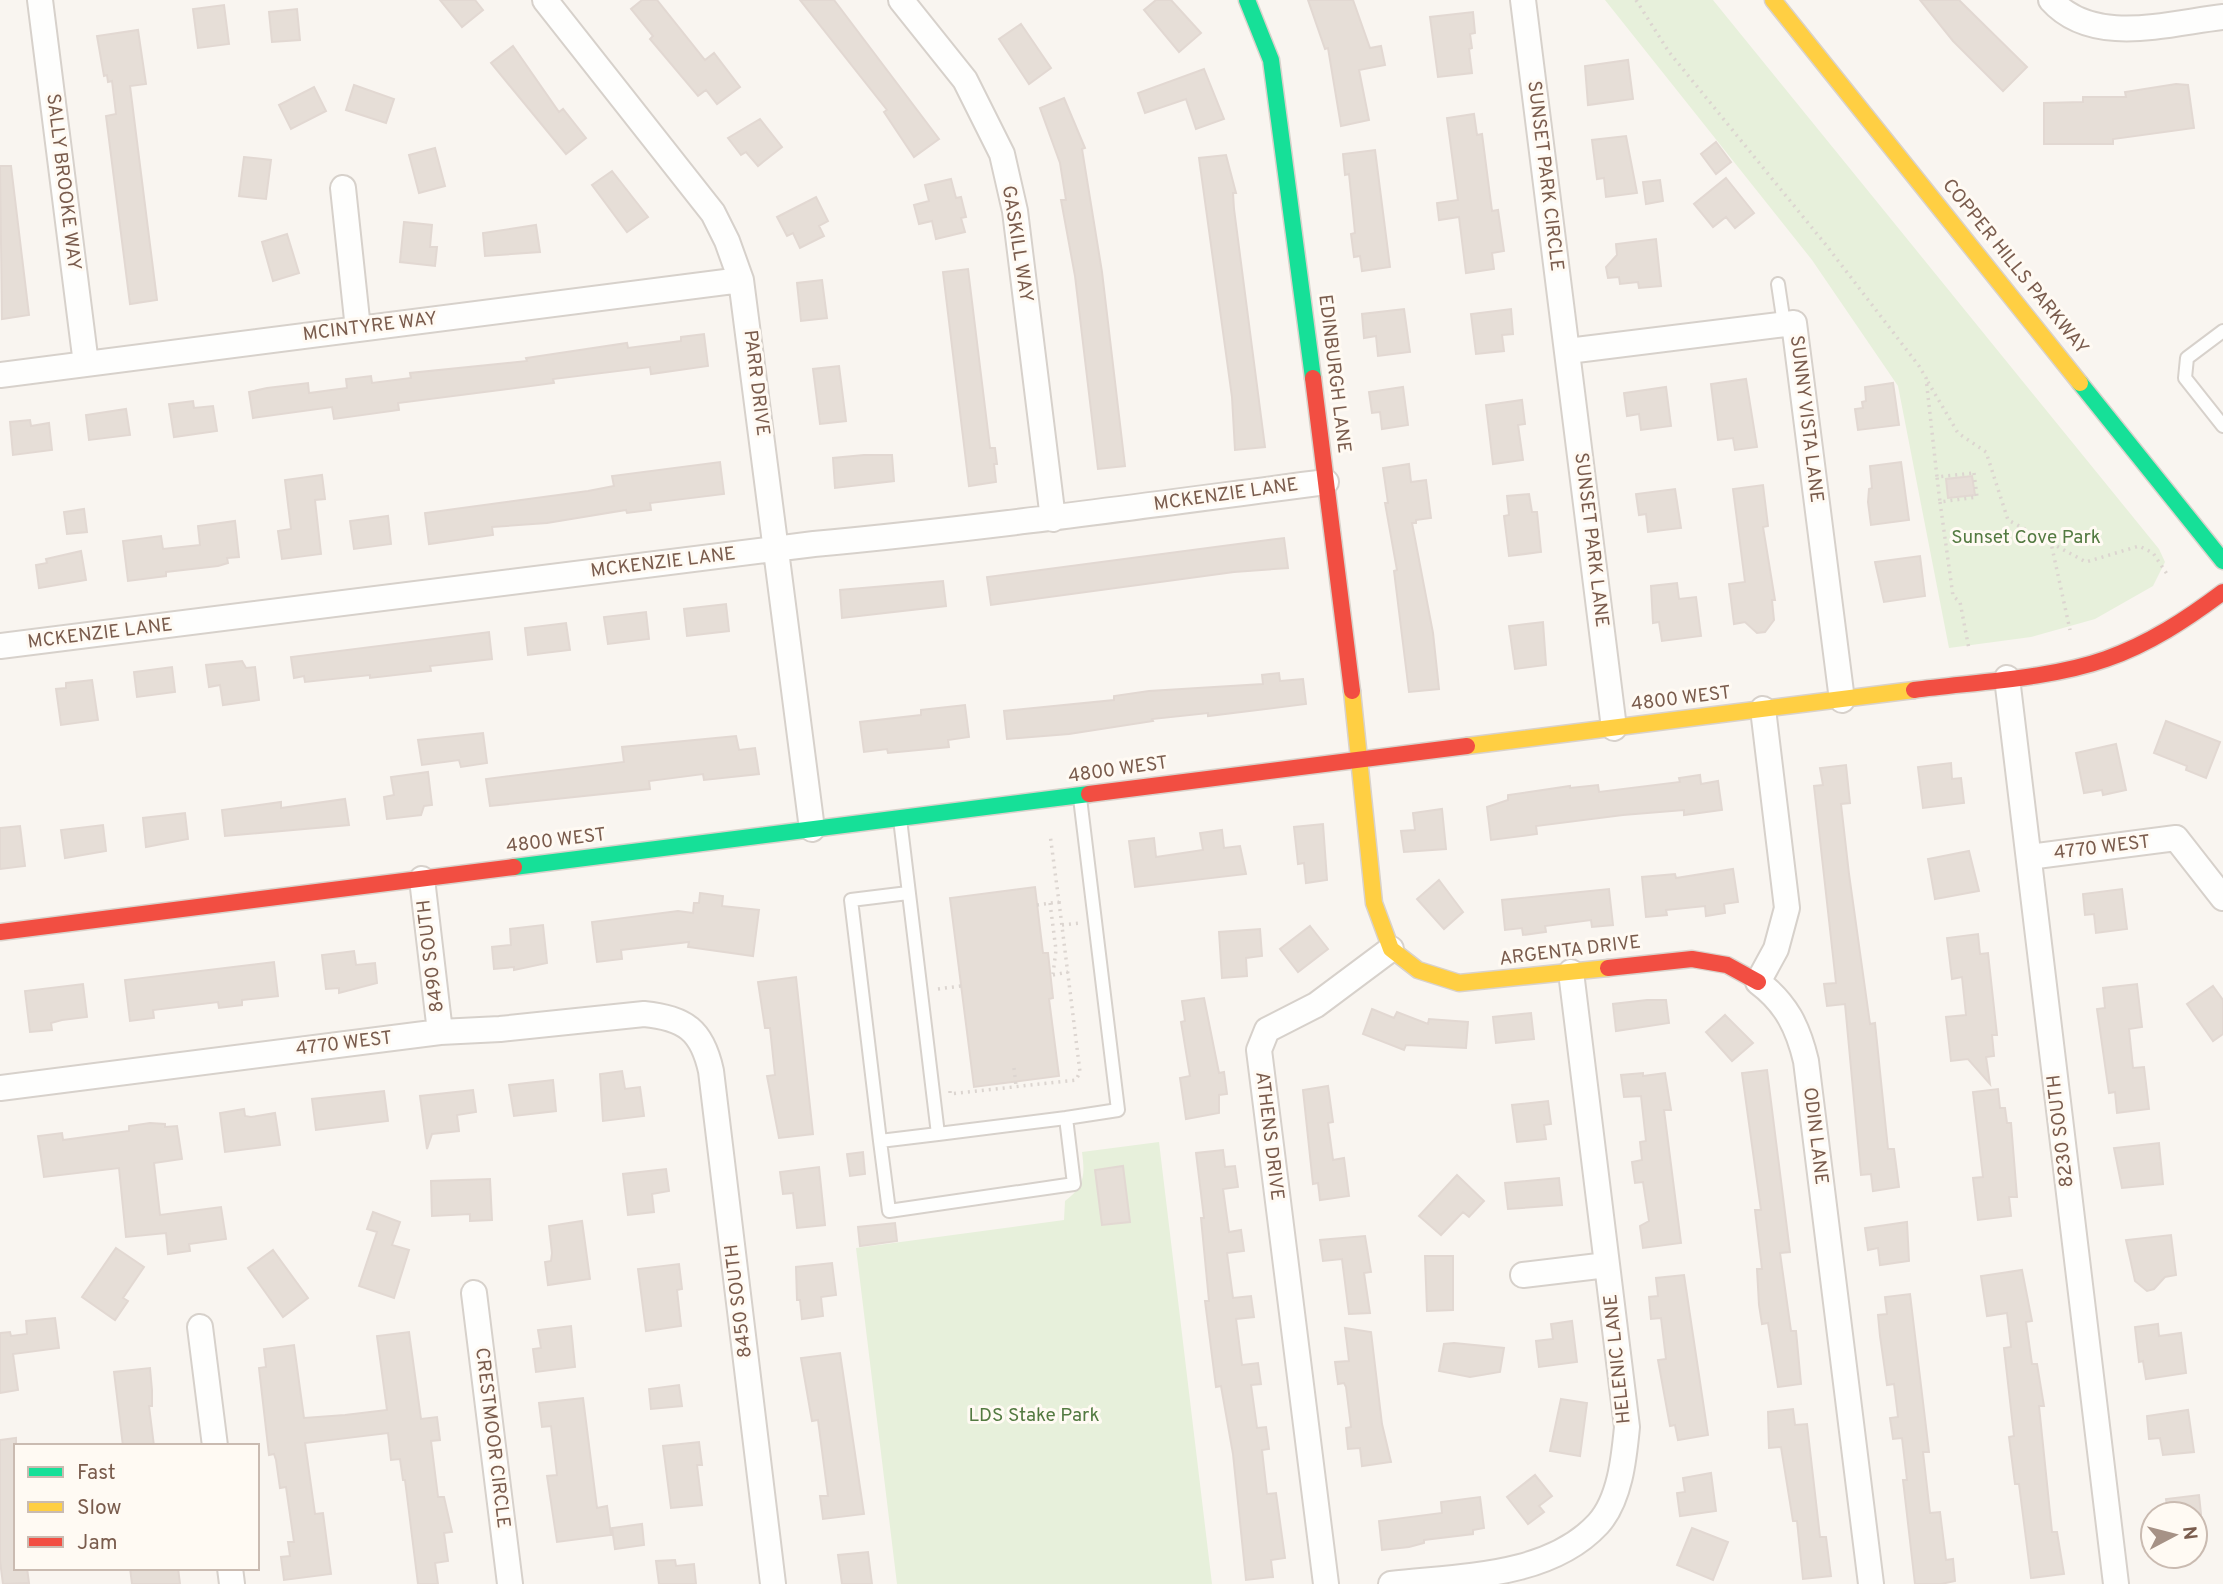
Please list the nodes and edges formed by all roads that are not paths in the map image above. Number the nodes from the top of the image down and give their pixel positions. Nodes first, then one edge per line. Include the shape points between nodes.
1 (40, 0) edge
2 (545, 0) edge
3 (901, 0) edge
4 (1247, 0) edge
5 (1523, 0) edge
6 (1773, 0) edge
7 (2051, 0) edge
8 (2223, 17) edge
9 (343, 188) dead end
10 (741, 280) junction
11 (1778, 284) dead end
12 (1784, 324) junction
13 (358, 329) junction
14 (2223, 331) edge
15 (1568, 351) junction
16 (86, 364) junction
17 (0, 375) edge
18 (2223, 426) edge
19 (1326, 482) junction
20 (1053, 519) junction
21 (777, 548) junction
22 (2223, 561) edge
23 (2223, 592) edge
24 (0, 646) edge
25 (2007, 678) junction
26 (1842, 700) junction
27 (1763, 709) junction
28 (1614, 729) junction
29 (1359, 759) junction
30 (1079, 796) junction
31 (900, 818) junction
32 (812, 829) junction
33 (2029, 857) junction
34 (422, 879) junction
35 (908, 893) junction
36 (2223, 898) edge
37 (0, 932) edge
38 (1391, 949) junction
39 (1571, 972) junction
40 (1758, 982) junction
41 (687, 1025) joint
42 (440, 1032) junction
43 (0, 1088) edge
44 (1066, 1118) junction
45 (938, 1134) junction
46 (880, 1141) junction
47 (1607, 1265) junction
48 (1523, 1275) dead end
49 (474, 1293) dead end
50 (200, 1327) dead end
51 (215, 1444) edge
52 (510, 1584) edge
53 (773, 1584) edge
54 (1326, 1584) edge
55 (1391, 1584) edge
56 (1871, 1584) edge
57 (2116, 1584) edge

1 - 16 street, SALLY BROOKE WAY
2 - 10 street, PARR DRIVE via 713,213
3 - 20 street, GASKILL WAY via 965,80 1002,154 1015,211
4 - 19 street, EDINBURGH LANE via 1271,60
5 - 15 street, SUNSET PARK CIRCLE
6 - 22 street, COPPER HILLS PARKWAY
7 - 8 street via 2067,15 2110,29
9 - 13 street
10 - 13 street, MCINTYRE WAY
10 - 21 street, PARR DRIVE
11 - 12 lane
12 - 15 street, SUNNY VISTA LANE
12 - 26 street, SUNNY VISTA LANE via 1794,323
13 - 16 street, MCINTYRE WAY
14 - 18 lane via 2188,358 2185,379
15 - 28 street, SUNSET PARK LANE
16 - 17 street, MCINTYRE WAY
19 - 20 street, MCKENZIE LANE
19 - 29 street, EDINBURGH LANE
20 - 21 street, MCKENZIE LANE
21 - 24 street, MCKENZIE LANE
21 - 32 street, PARR DRIVE
23 - 25 street, 4800 WEST via 2186,620 2134,647 2088,664
25 - 26 street, 4800 WEST
25 - 33 street, 8230 SOUTH
26 - 27 street, 4800 WEST
27 - 28 street, 4800 WEST
27 - 40 street via 1787,908 1776,949
28 - 29 street, 4800 WEST
29 - 30 street, 4800 WEST
29 - 38 street via 1374,903
30 - 31 street, 4800 WEST
30 - 44 lane via 1118,1110
31 - 32 street, 4800 WEST
31 - 35 lane
32 - 34 street, 4800 WEST
33 - 36 street, 4770 WEST via 2176,838
33 - 57 street, 8230 SOUTH
34 - 37 street, 4800 WEST
34 - 42 street, 8490 SOUTH
35 - 45 lane
35 - 46 lane via 850,900
38 - 39 street, ARGENTA DRIVE via 1418,970 1459,983
38 - 54 street, ATHENS DRIVE via 1316,1004 1267,1030 1259,1051
39 - 40 street, ARGENTA DRIVE via 1692,960 1727,965
39 - 47 street, HELENIC LANE
40 - 56 street, ODIN LANE via 1791,1016 1806,1061
41 - 42 street, 4770 WEST via 644,1014
41 - 53 street, 8450 SOUTH via 703,1046 711,1071
42 - 43 street, 4770 WEST
44 - 45 lane
44 - 46 lane via 1074,1184 889,1211
45 - 46 lane
47 - 48 street
47 - 55 street, HELENIC LANE via 1627,1427 1615,1490 1600,1522 1535,1562
49 - 52 street, CRESTMOOR CIRCLE
50 - 51 street

